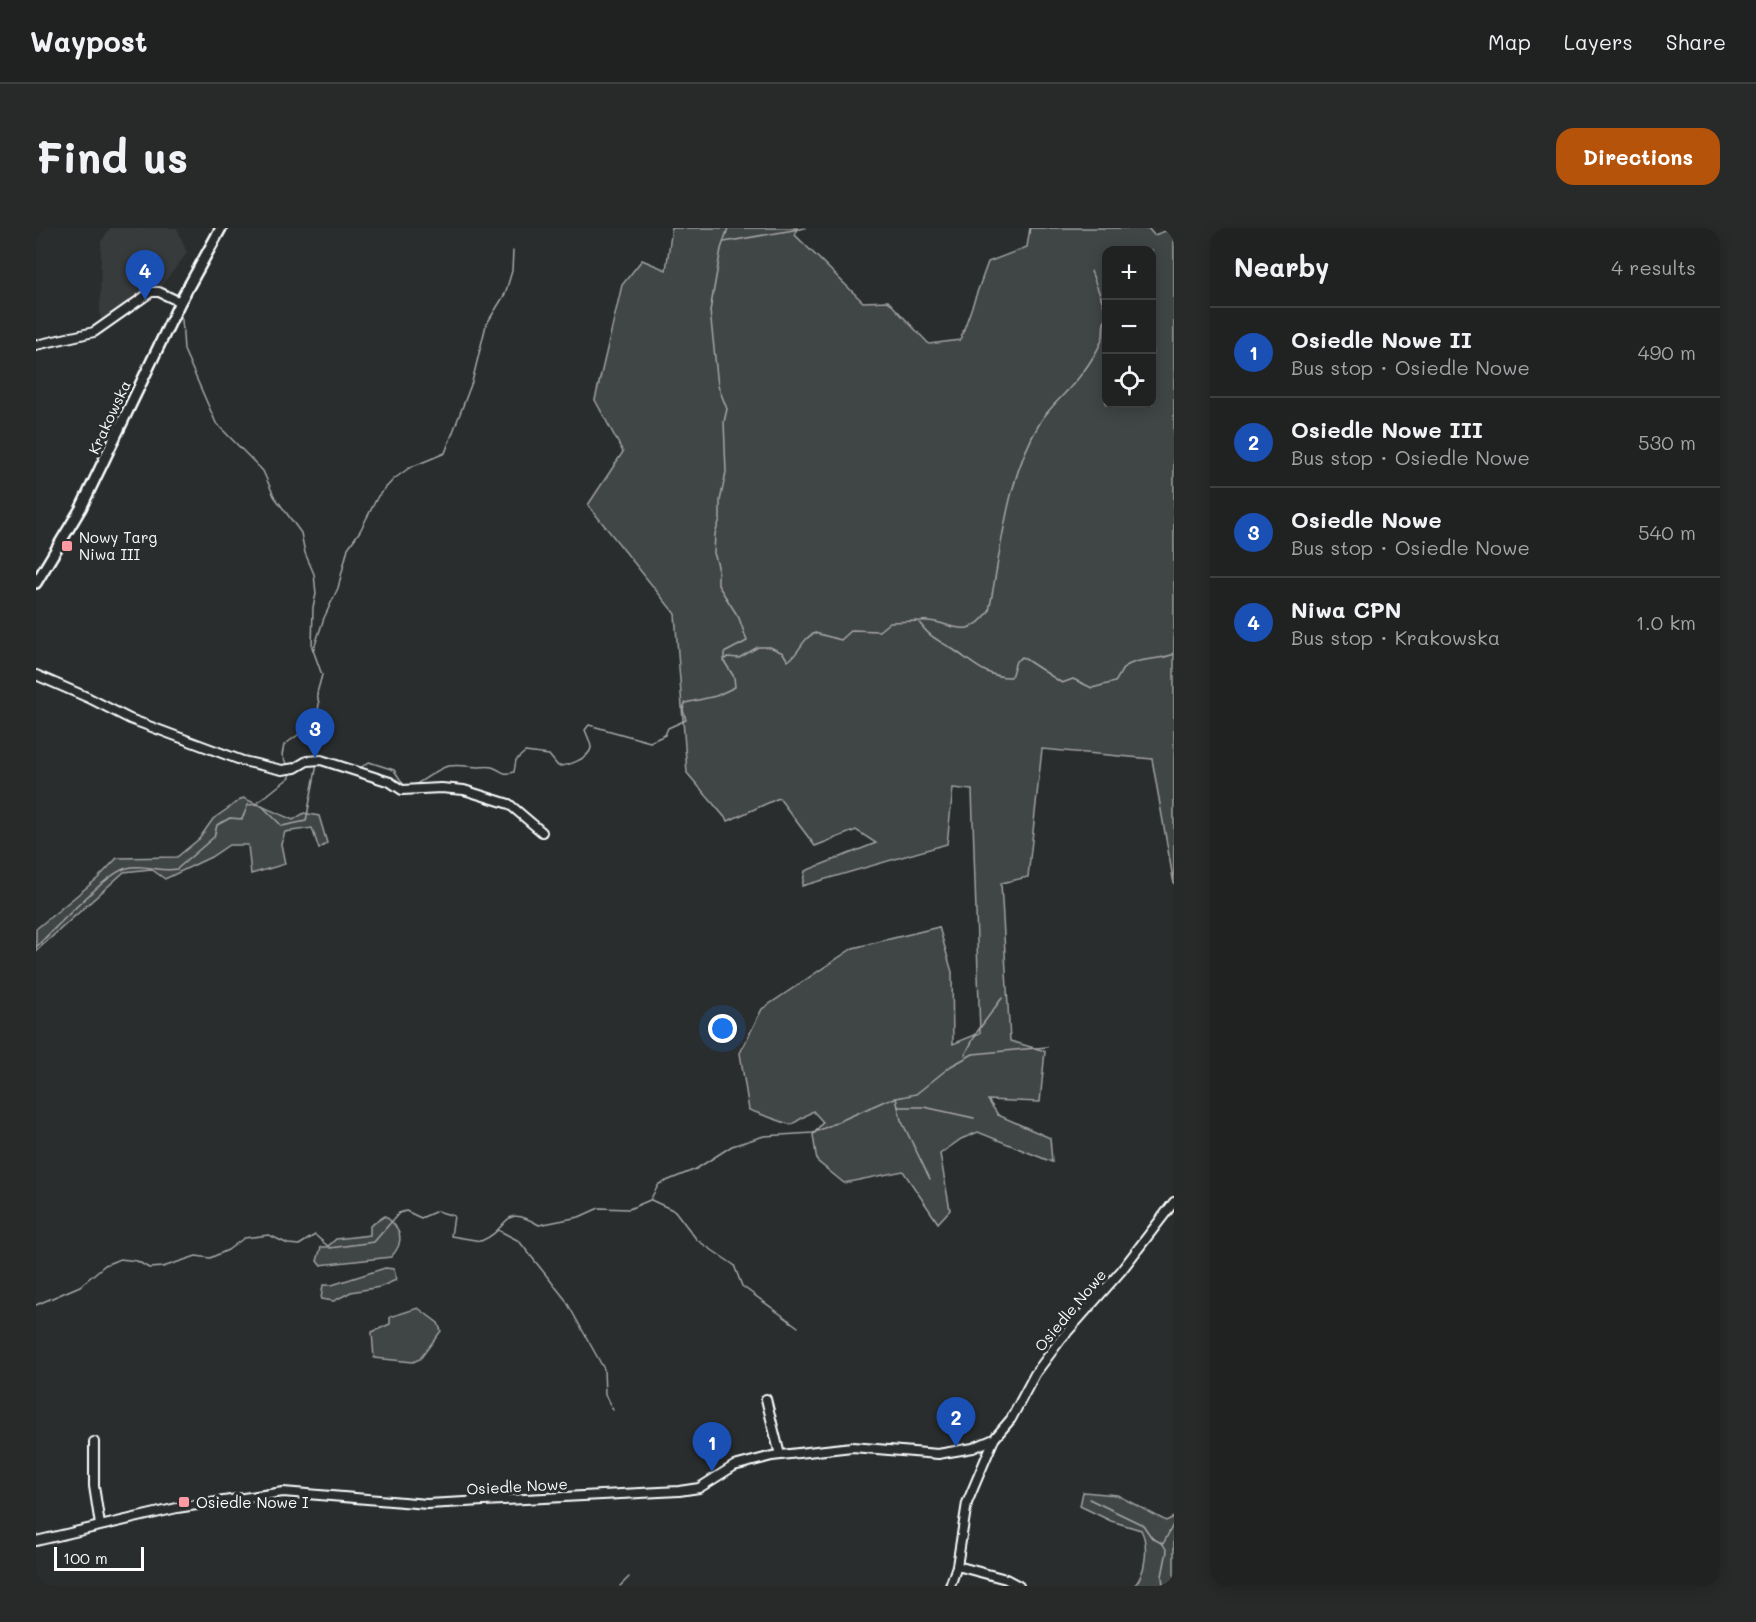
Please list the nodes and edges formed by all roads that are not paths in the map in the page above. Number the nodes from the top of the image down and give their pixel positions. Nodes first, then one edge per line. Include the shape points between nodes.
1 (221, 228) edge
2 (180, 302) junction
3 (36, 345) edge
4 (36, 583) edge
5 (36, 675) edge
6 (542, 832) dead end
7 (1174, 1202) edge
8 (766, 1399) dead end
9 (994, 1439) junction
10 (94, 1443) dead end
11 (780, 1455) junction
12 (100, 1525) junction
13 (36, 1541) edge
14 (957, 1566) junction
15 (950, 1586) edge
16 (1019, 1586) edge

1 - 2 main road, Krakowska
2 - 3 street via 151,292 94,332
2 - 4 main road, Krakowska via 90,490
5 - 6 street via 130,719 265,767 290,769 321,760 390,782 402,790 464,790 509,804
7 - 9 street, Osiedle Nowe via 1121,1272 1061,1339
8 - 11 street
9 - 11 street, Osiedle Nowe via 973,1448 939,1454 852,1447
9 - 14 street, Osiedle Nowe via 968,1503
10 - 12 street via 94,1485
11 - 12 street, Osiedle Nowe via 741,1463 699,1488 679,1491 427,1504 294,1491 177,1508
12 - 13 street, Osiedle Nowe
14 - 15 street, Osiedle Nowe
14 - 16 street

